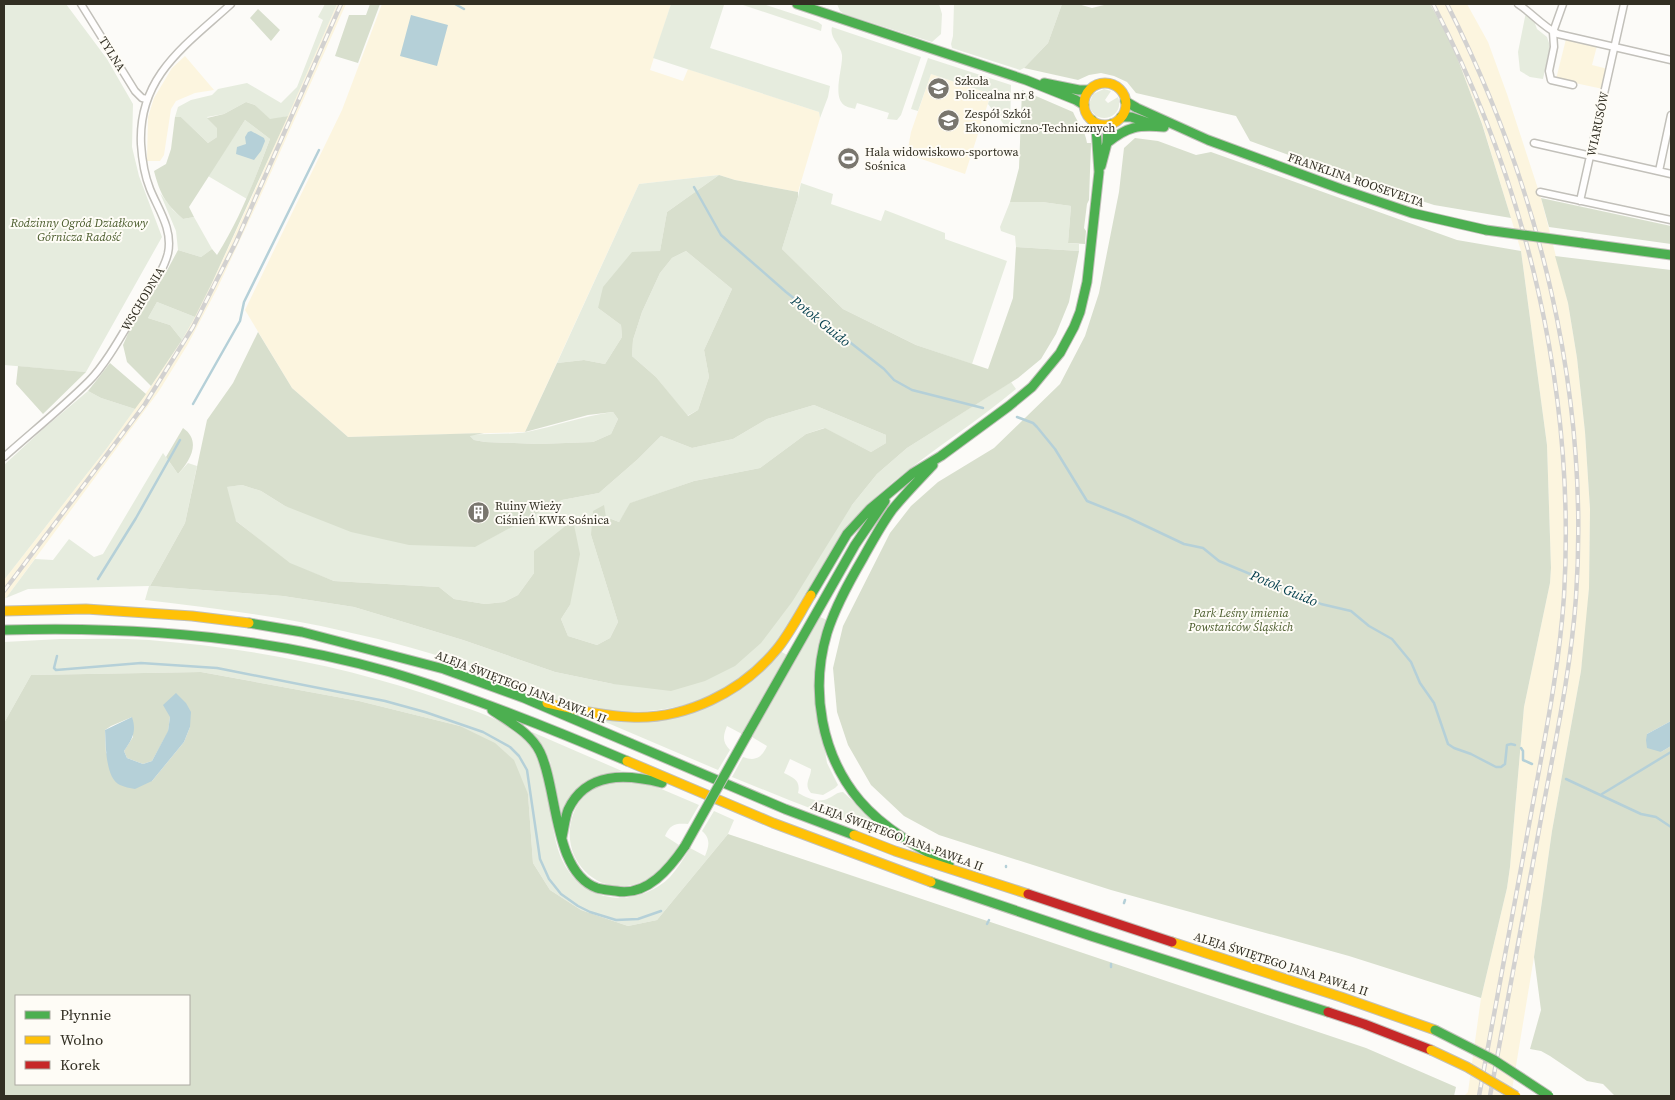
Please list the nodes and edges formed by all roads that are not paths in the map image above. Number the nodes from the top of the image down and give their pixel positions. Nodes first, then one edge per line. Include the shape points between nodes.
1 (81, 4) edge
2 (231, 4) edge
3 (797, 4) edge
4 (1518, 4) edge
5 (1563, 4) edge
6 (1624, 4) edge
7 (1553, 32) junction
8 (1614, 47) junction
9 (1671, 60) edge
10 (1026, 80) junction
11 (1573, 85) dead end
12 (1089, 90) junction
13 (147, 99) junction
14 (1125, 101) junction
15 (1084, 105) junction
16 (1671, 115) edge
17 (1120, 117) junction
18 (1092, 120) junction
19 (1111, 124) junction
20 (1164, 128) junction
21 (1186, 132) junction
22 (1107, 143) junction
23 (1534, 143) dead end
24 (1591, 156) junction
25 (1659, 171) junction
26 (1099, 172) junction
27 (1671, 174) edge
28 (1540, 192) dead end
29 (1580, 201) junction
30 (1671, 220) edge
31 (1671, 255) edge
32 (941, 456) junction
33 (4, 457) edge
34 (893, 491) junction
35 (4, 611) edge
36 (4, 630) edge
37 (524, 698) junction
38 (476, 699) junction
39 (700, 793) junction
40 (562, 838) junction
41 (981, 880) junction
42 (1516, 1096) edge
43 (1549, 1096) edge

1 - 13 street, TYLNA via 135,91
2 - 13 street, WSCHODNIA via 174,57
3 - 10 main road
4 - 7 street
5 - 7 street
6 - 8 street, WIARUSÓW
7 - 8 street
7 - 11 street via 1550,75 1552,80
8 - 9 street
8 - 24 street, WIARUSÓW
10 - 12 main road
10 - 15 main road
12 - 14 main road via 1100,83 1113,84 1122,91
12 - 15 main road
13 - 33 street, WSCHODNIA via 141,126 142,161 166,224 168,253 165,261 112,351 90,380
14 - 17 main road
14 - 21 main road, FRANKLINA ROOSEVELTA
15 - 18 main road
16 - 25 street
17 - 19 main road
17 - 20 main road, FRANKLINA ROOSEVELTA via 1131,117
18 - 19 main road
18 - 26 main road via 1096,128
19 - 22 main road
20 - 21 main road, FRANKLINA ROOSEVELTA
20 - 22 main road via 1138,125 1122,130
21 - 31 main road, FRANKLINA ROOSEVELTA, bridge via 1420,216 1486,230
22 - 26 main road
23 - 24 street
24 - 25 street
24 - 29 street, WIARUSÓW
25 - 27 street
26 - 32 main road via 1087,282 1080,312 1067,340 1046,372 1020,398
28 - 29 street
29 - 30 street
32 - 34 main road
32 - 41 main road via 890,512 846,589 827,633 819,695 832,757 840,774 863,804 902,838
34 - 37 main road via 870,509 848,534 777,649 747,678 722,695 678,712 630,717
34 - 40 main road, bridge via 856,545 685,846 668,869 652,884 634,891 598,888 580,876 566,856
35 - 37 main road, ALEJA ŚWIĘTEGO JANA PAWŁA II via 86,609 229,620 321,636 410,658
36 - 38 main road via 143,630 250,642 376,668
37 - 41 main road, ALEJA ŚWIĘTEGO JANA PAWŁA II via 785,809
38 - 39 main road
38 - 40 main road via 528,736 540,750 547,767
39 - 40 main road via 645,778 622,776 594,782 570,808
39 - 42 main road, bridge via 916,878 1364,1024 1467,1067
41 - 43 main road, ALEJA ŚWIĘTEGO JANA PAWŁA II, bridge via 1435,1030 1492,1059

